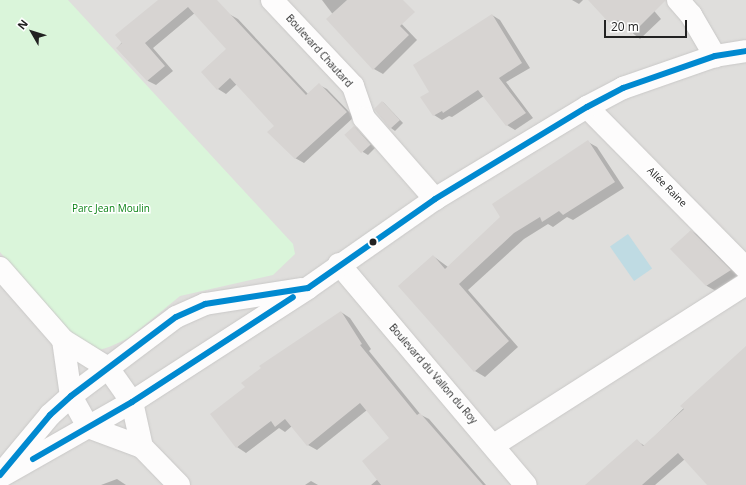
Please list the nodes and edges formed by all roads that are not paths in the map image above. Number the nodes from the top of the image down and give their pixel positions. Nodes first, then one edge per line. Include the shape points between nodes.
1 (272, 0) edge
2 (678, 0) edge
3 (746, 51) edge
4 (715, 56) junction
5 (587, 107) junction
6 (435, 199) junction
7 (339, 264) junction
8 (0, 268) edge
9 (746, 268) edge
10 (746, 284) edge
11 (308, 288) junction
12 (63, 340) junction
13 (108, 368) junction
14 (71, 396) junction
15 (132, 402) junction
16 (88, 427) junction
17 (494, 446) junction
18 (142, 447) junction
19 (0, 476) edge
20 (179, 485) edge
21 (526, 485) edge

1 - 6 street, Boulevard Chautard via 352,86 364,118
2 - 4 street via 691,15
3 - 4 street
4 - 5 street via 623,88
5 - 6 street
5 - 9 street, Allée Raine
6 - 7 street
7 - 11 street
7 - 17 street, Boulevard du Vallon du Roy
8 - 12 street
10 - 17 street
11 - 13 street via 205,304 176,317
11 - 15 street
12 - 13 street
12 - 14 street
13 - 14 street
13 - 15 street
14 - 16 street
14 - 19 street via 50,416
15 - 16 street
15 - 18 street
16 - 18 street
16 - 19 street
17 - 21 street, Boulevard du Vallon du Roy
18 - 20 street

